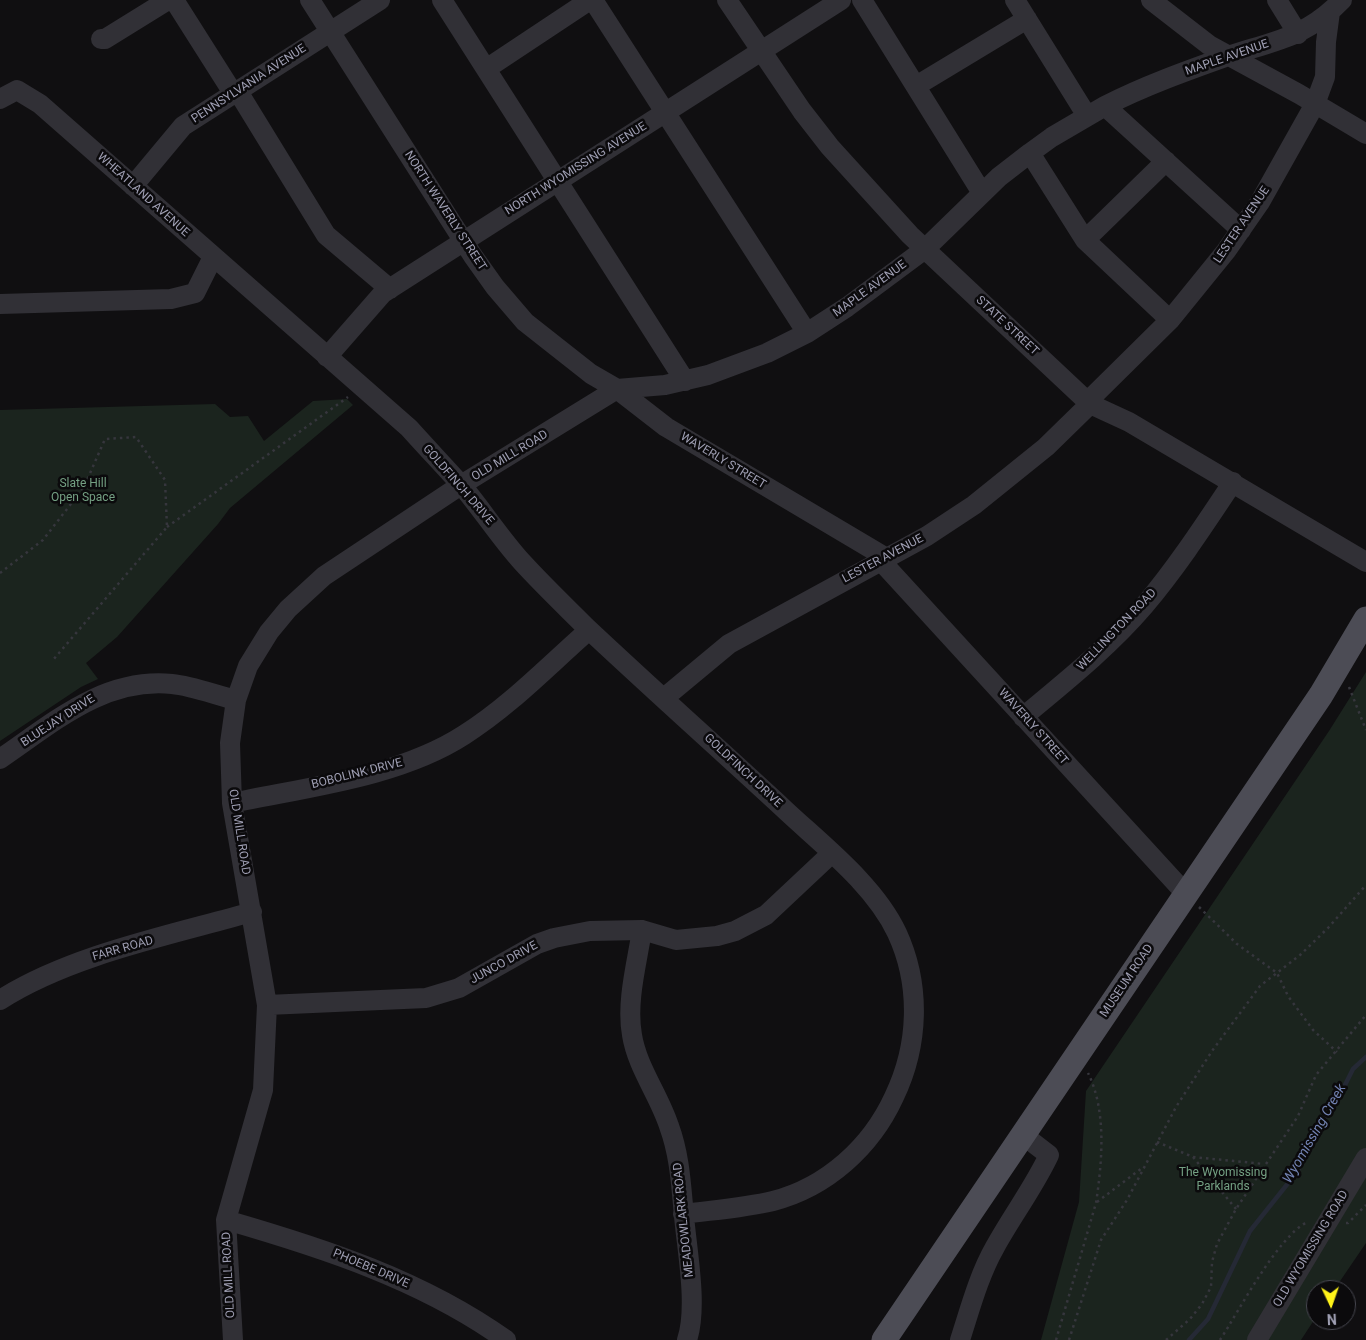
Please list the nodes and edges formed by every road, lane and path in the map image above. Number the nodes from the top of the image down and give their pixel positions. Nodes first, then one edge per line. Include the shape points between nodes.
1 (168, 0) edge
2 (174, 0) edge
3 (310, 0) edge
4 (380, 0) edge
5 (442, 0) edge
6 (592, 0) edge
7 (727, 0) edge
8 (841, 0) edge
9 (862, 0) edge
10 (1015, 0) edge
11 (1151, 0) edge
12 (1277, 0) edge
13 (1336, 6) edge
14 (1027, 20) junction
15 (331, 31) junction
16 (1298, 34) junction
17 (100, 39) dead end
18 (760, 52) junction
19 (1228, 56) junction
20 (486, 68) junction
21 (916, 86) junction
22 (235, 92) junction
23 (0, 99) edge
24 (1315, 104) junction
25 (1104, 106) junction
26 (665, 112) junction
27 (1087, 116) junction
28 (1366, 134) edge
29 (1030, 153) junction
30 (1166, 161) junction
31 (557, 180) junction
32 (133, 186) junction
33 (982, 193) junction
34 (1242, 230) junction
35 (1085, 240) junction
36 (463, 241) junction
37 (924, 249) junction
38 (213, 257) junction
39 (390, 289) junction
40 (0, 304) edge
41 (281, 317) joint
42 (1170, 320) junction
43 (806, 333) junction
44 (327, 356) junction
45 (685, 381) junction
46 (361, 387) junction
47 (617, 389) junction
48 (1088, 403) junction
49 (1233, 482) junction
50 (461, 485) junction
51 (167, 527) junction
52 (882, 558) junction
53 (1366, 562) edge
54 (0, 573) edge
55 (1366, 619) edge
56 (589, 630) junction
57 (53, 660) dead end
58 (1341, 662) junction
59 (664, 698) junction
60 (236, 700) junction
61 (1023, 717) junction
62 (1366, 730) edge
63 (0, 759) edge
64 (232, 803) junction
65 (832, 853) junction
66 (1366, 885) edge
67 (1186, 894) junction
68 (252, 912) junction
69 (642, 930) junction
70 (1277, 973) junction
71 (0, 1000) edge
72 (267, 1006) junction
73 (1366, 1015) edge
74 (1337, 1052) junction
75 (1078, 1054) junction
76 (1023, 1135) junction
77 (1157, 1142) junction
78 (1193, 1157) junction
79 (1366, 1158) edge
80 (1265, 1164) junction
81 (1144, 1166) junction
82 (1096, 1203) junction
83 (1236, 1209) junction
84 (683, 1214) junction
85 (1330, 1219) junction
86 (226, 1220) junction
87 (233, 1340) edge
88 (506, 1340) edge
89 (687, 1340) edge
90 (884, 1340) edge
91 (960, 1340) edge
92 (1056, 1340) edge
93 (1069, 1340) edge
94 (1166, 1340) edge
95 (1220, 1340) edge
96 (1257, 1340) edge

1 - 17 street via 105,40
2 - 22 street
3 - 15 street, NORTH WAVERLY STREET
4 - 15 street, PENNSYLVANIA AVENUE
5 - 20 street
6 - 20 street
6 - 26 street
7 - 18 street, STATE STREET
8 - 18 street, NORTH WYOMISSING AVENUE
9 - 21 street
10 - 14 street
11 - 19 street
12 - 16 street
13 - 16 street, MAPLE AVENUE
13 - 24 street, LESTER AVENUE via 1326,42 1325,77
14 - 21 street
14 - 27 street
15 - 22 street, PENNSYLVANIA AVENUE
15 - 36 street, NORTH WAVERLY STREET
16 - 19 street, MAPLE AVENUE
18 - 26 street, NORTH WYOMISSING AVENUE
18 - 37 street, STATE STREET via 830,147
19 - 24 street
19 - 25 street, MAPLE AVENUE
20 - 31 street
21 - 33 street
22 - 32 street, PENNSYLVANIA AVENUE via 183,126
22 - 39 street via 326,235
23 - 32 street, WHEATLAND AVENUE via 17,90 29,95
24 - 28 street
24 - 34 street, LESTER AVENUE
25 - 27 street, MAPLE AVENUE
25 - 30 street
26 - 31 street, NORTH WYOMISSING AVENUE
26 - 43 street
27 - 29 street, MAPLE AVENUE
29 - 33 street, MAPLE AVENUE
29 - 35 street
30 - 34 street
30 - 35 street
31 - 36 street, NORTH WYOMISSING AVENUE
31 - 45 street
32 - 38 street, WHEATLAND AVENUE
33 - 37 street, MAPLE AVENUE
34 - 42 street, LESTER AVENUE
35 - 42 street
36 - 39 street, NORTH WYOMISSING AVENUE
36 - 47 street, NORTH WAVERLY STREET via 495,287 525,322 591,374
37 - 43 street, MAPLE AVENUE via 847,307
37 - 48 street, STATE STREET
38 - 40 street via 195,292 187,296
38 - 41 street, WHEATLAND AVENUE
39 - 44 street, NORTH WYOMISSING AVENUE
41 - 44 street, GOLDFINCH DRIVE
42 - 48 street, LESTER AVENUE
43 - 45 street, MAPLE AVENUE via 738,365
44 - 46 street, GOLDFINCH DRIVE
45 - 47 street, MAPLE AVENUE via 665,386
46 - 50 street, GOLDFINCH DRIVE via 409,428
46 - 51 path
47 - 50 street, OLD MILL ROAD
47 - 52 street, WAVERLY STREET via 666,427
48 - 49 street, STATE STREET via 1129,422
48 - 52 street, LESTER AVENUE via 1046,447 974,505 927,536
49 - 53 street, STATE STREET
49 - 61 street, WELLINGTON ROAD via 1143,608 1091,659
50 - 56 street, GOLDFINCH DRIVE via 523,564
50 - 60 street, OLD MILL ROAD via 324,576 288,609 248,666
51 - 54 path via 165,480 136,437 104,439 84,487 55,525 43,540
51 - 57 path
52 - 59 street, LESTER AVENUE via 729,644
52 - 61 street, WAVERLY STREET
55 - 58 main road, MUSEUM ROAD
56 - 59 street, GOLDFINCH DRIVE
56 - 64 street, BOBOLINK DRIVE via 493,715 443,747 373,773
58 - 62 path
58 - 67 main road, MUSEUM ROAD
59 - 65 street, GOLDFINCH DRIVE
60 - 63 street, BLUEJAY DRIVE via 175,684 120,688 83,703
60 - 64 street, OLD MILL ROAD via 230,743
61 - 67 street, WAVERLY STREET
64 - 68 street, OLD MILL ROAD
65 - 69 street, JUNCO DRIVE via 766,915 735,931 676,940
65 - 84 street, GOLDFINCH DRIVE via 878,901 896,930 908,964 914,999 913,1031 900,1086 884,1116 858,1152 818,1182 773,1201
66 - 70 path via 1328,928
67 - 70 path via 1237,944
67 - 75 main road, MUSEUM ROAD
68 - 71 street, FARR ROAD via 85,960 32,981
68 - 72 street, OLD MILL ROAD
69 - 72 street, JUNCO DRIVE via 590,931 554,938 521,952 459,988 426,998
69 - 84 street, MEADOWLARK ROAD via 630,1007 632,1035 674,1140 681,1173
70 - 74 path via 1288,996 1313,1030
70 - 77 path via 1260,986 1212,1051
72 - 86 street, OLD MILL ROAD via 263,1090
73 - 74 path
74 - 80 path via 1316,1075 1298,1116
75 - 76 main road, MUSEUM ROAD
75 - 82 path via 1095,1088 1099,1110 1100,1180
76 - 90 main road, MUSEUM ROAD
76 - 91 street via 1049,1155 994,1248
77 - 78 path
77 - 81 path
78 - 80 path
78 - 83 path
79 - 85 street, OLD WYOMISSING ROAD
80 - 83 path
81 - 82 path
81 - 93 path via 1101,1240
82 - 92 path
83 - 94 path via 1217,1244 1211,1287 1190,1319
84 - 89 street, MEADOWLARK ROAD via 691,1287
85 - 95 path via 1315,1217 1279,1246
85 - 96 street, OLD WYOMISSING ROAD
86 - 87 street, OLD MILL ROAD
86 - 88 street, PHOEBE DRIVE via 363,1264 449,1305

